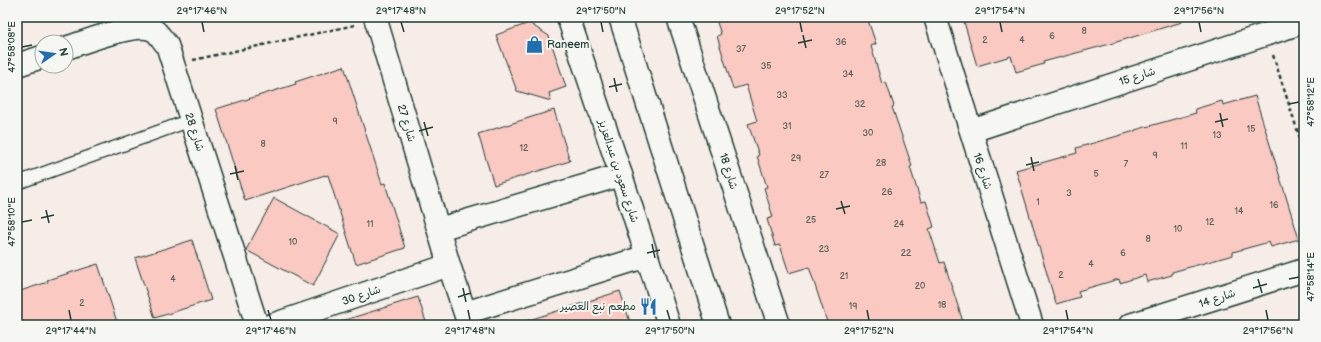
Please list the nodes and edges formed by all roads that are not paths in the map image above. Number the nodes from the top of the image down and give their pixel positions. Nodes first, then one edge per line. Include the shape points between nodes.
1 (568, 17) edge
2 (620, 17) edge
3 (678, 17) edge
4 (935, 17) edge
5 (376, 19) edge
6 (1304, 22) edge
7 (74, 45) edge
8 (34, 60) edge
9 (17, 65) edge
10 (191, 120) junction
11 (971, 131) junction
12 (621, 175) junction
13 (17, 183) edge
14 (438, 229) junction
15 (647, 256) junction
16 (449, 265) junction
17 (1304, 270) edge
18 (467, 319) edge
19 (670, 321) edge
20 (711, 321) edge
21 (257, 325) edge
22 (272, 325) edge
23 (779, 325) edge
24 (1032, 325) edge
25 (1130, 325) edge

1 - 12 street, شارع سعود بن عبدالعزيز
2 - 20 street
3 - 23 street, شارع 18
4 - 11 street, شارع 16
5 - 14 street, شارع 27
6 - 11 street, شارع 15
7 - 10 street, شارع 28 via 116,31 140,28 155,30 167,45
8 - 9 street
10 - 13 lane
10 - 21 street, شارع 28
11 - 24 street, شارع 16
12 - 14 street
12 - 15 street, شارع سعود بن عبدالعزيز
14 - 16 street, شارع 27
15 - 18 street, شارع 27
15 - 19 street, شارع سعود بن عبدالعزيز
16 - 18 street, شارع 27
16 - 22 street, شارع 30
17 - 25 street, شارع 14

